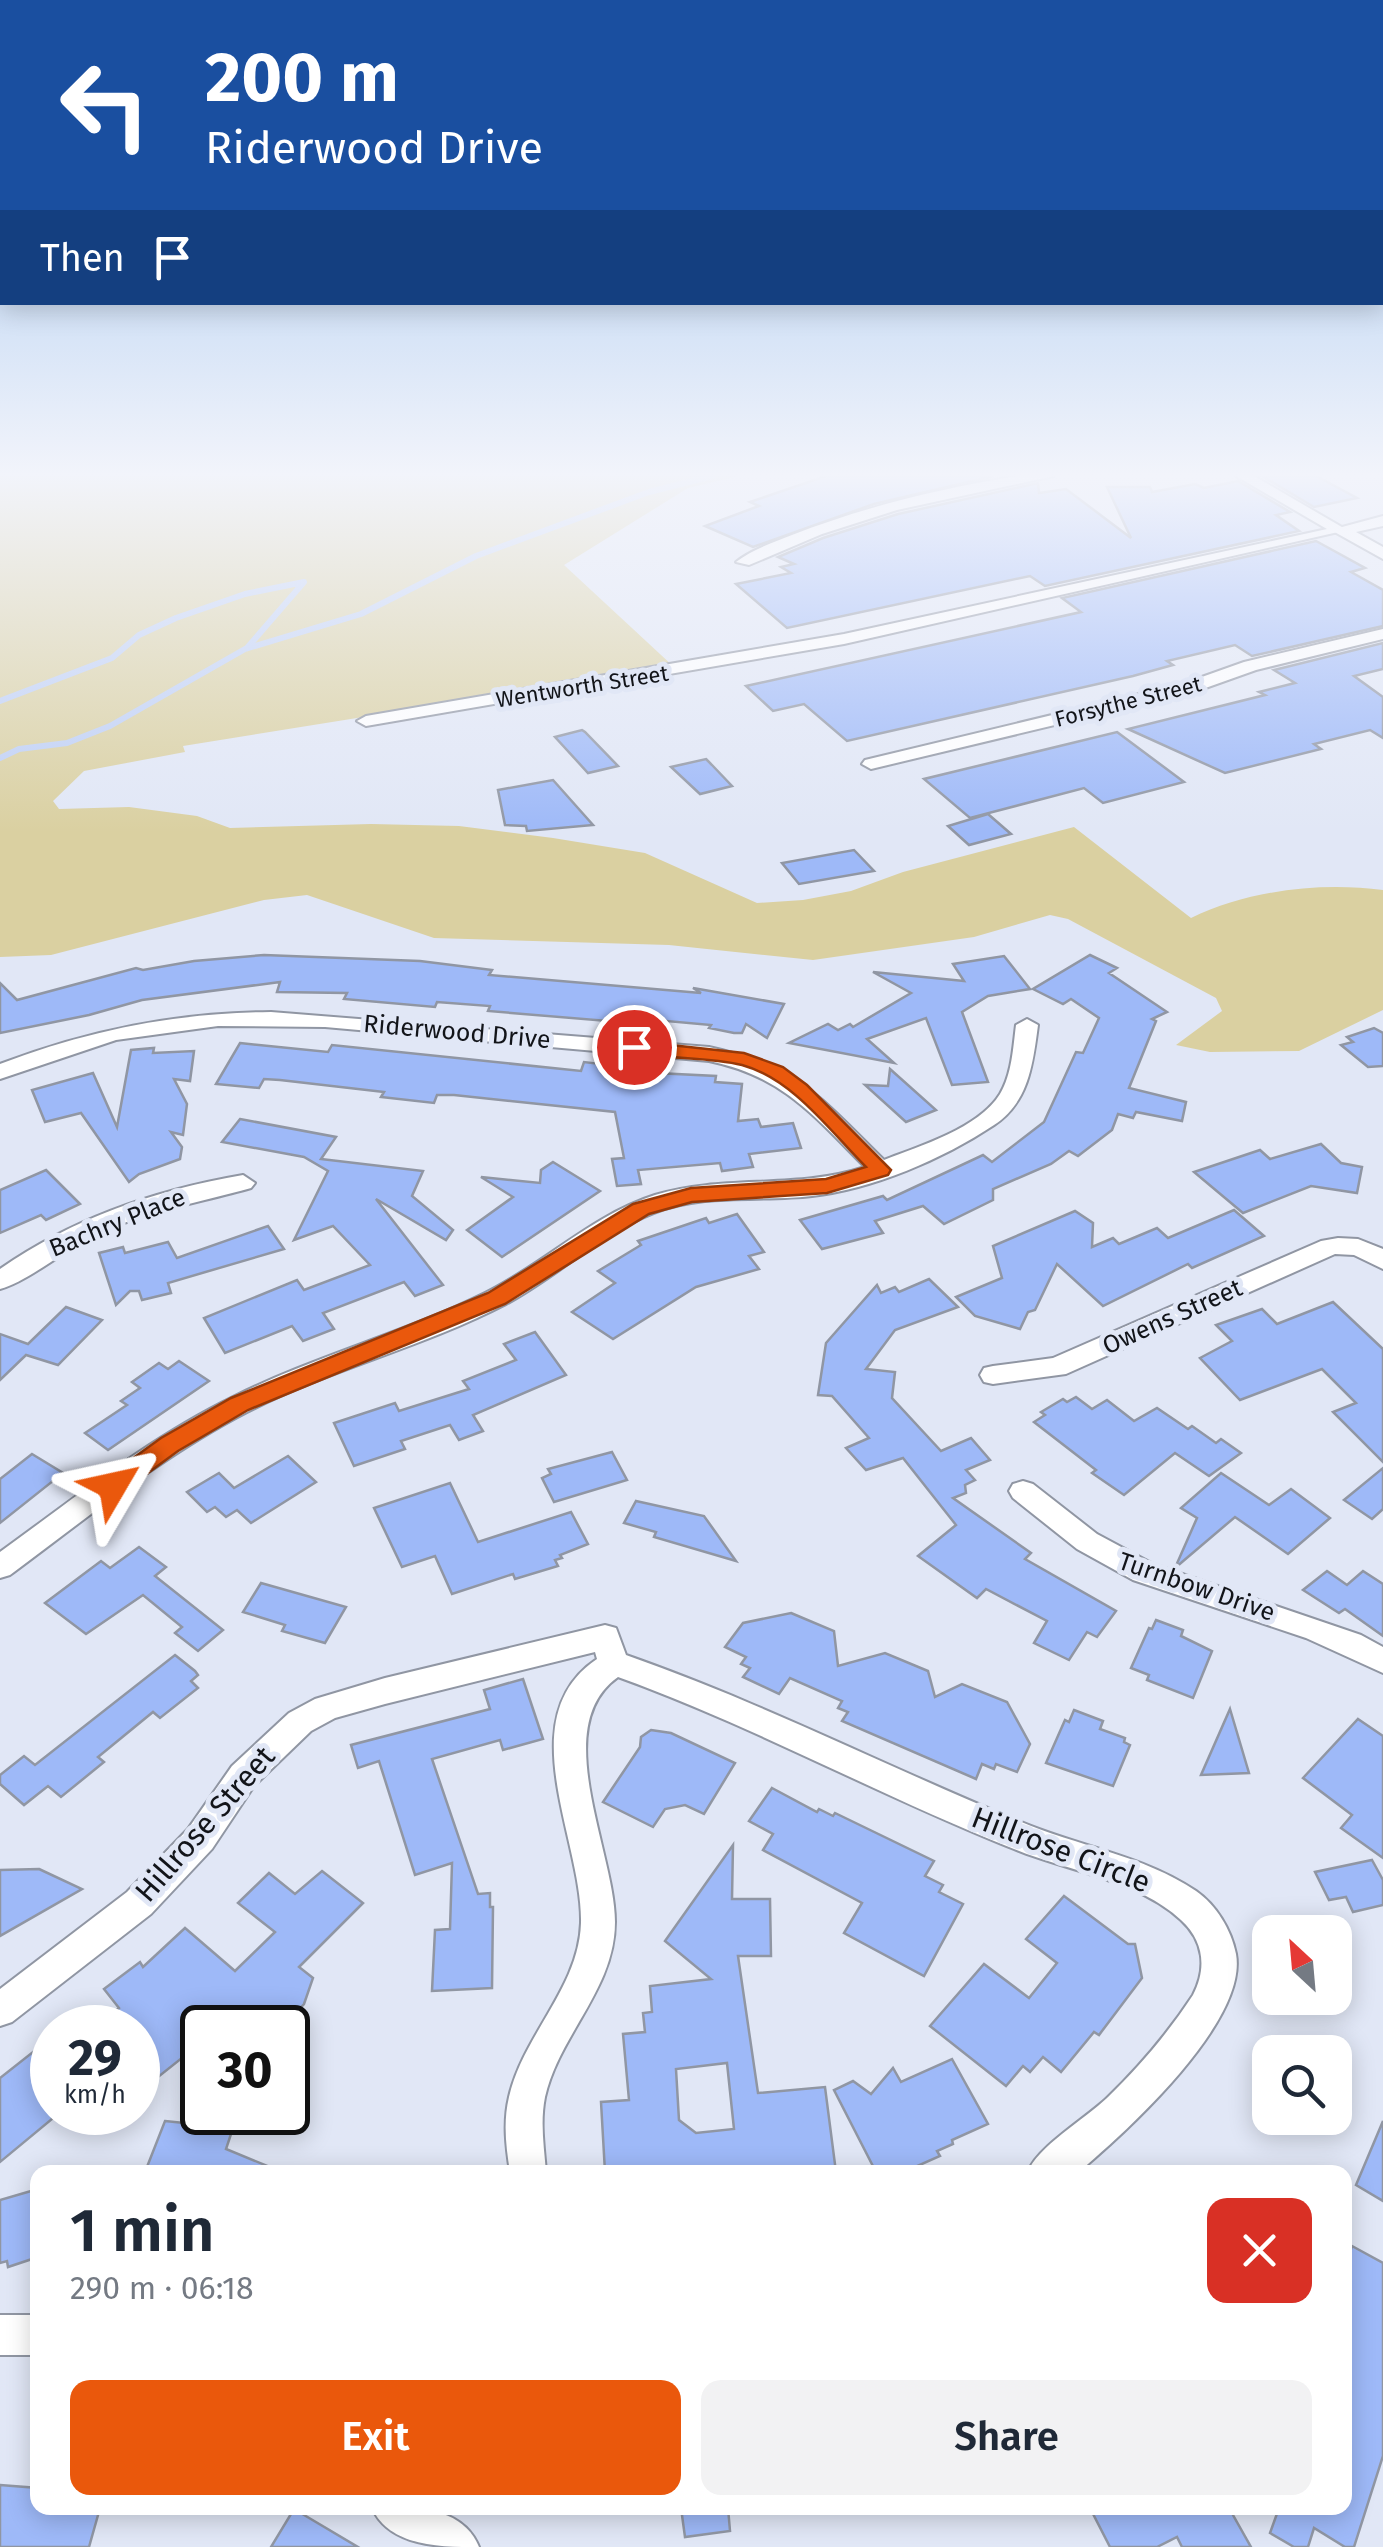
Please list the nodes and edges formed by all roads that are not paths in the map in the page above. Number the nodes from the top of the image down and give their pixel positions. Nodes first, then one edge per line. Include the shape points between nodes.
1 (1043, 595) edge
2 (1383, 634) edge
3 (366, 721) dead end
4 (871, 764) dead end
5 (1027, 1025) dead end
6 (0, 1072) edge
7 (880, 1170) junction
8 (243, 1183) dead end
9 (1383, 1261) edge
10 (0, 1281) edge
11 (993, 1374) dead end
12 (1023, 1491) dead end
13 (0, 1568) edge
14 (610, 1650) junction
15 (1383, 1661) edge
16 (0, 2010) edge
17 (527, 2165) edge
18 (1057, 2165) edge
19 (0, 2335) edge
20 (30, 2335) edge
21 (405, 2515) edge
22 (458, 2547) edge

1 - 3 street, Wentworth Street via 674,671
2 - 4 street, Forsythe Street
5 - 7 street via 1019,1081 998,1112
6 - 7 street, Riderwood Drive via 141,1026 239,1016 709,1054 776,1072
7 - 13 street via 827,1186 701,1194 641,1209 496,1298 221,1414
8 - 10 street, Bachry Place via 188,1191 70,1238
9 - 11 street, Owens Street via 1347,1244 1057,1368
12 - 15 street, Turnbow Drive via 1111,1557 1329,1633
14 - 16 street, Hillrose Street via 385,1691 300,1722 243,1776 200,1838 139,1903
14 - 17 street via 586,1684 570,1743 572,1786 595,1874 598,1930 581,1988 528,2084 522,2123
14 - 18 street, Hillrose Circle via 1026,1839 1162,1889 1202,1917 1220,1959 1208,2000 1177,2047
19 - 20 street
21 - 22 street

